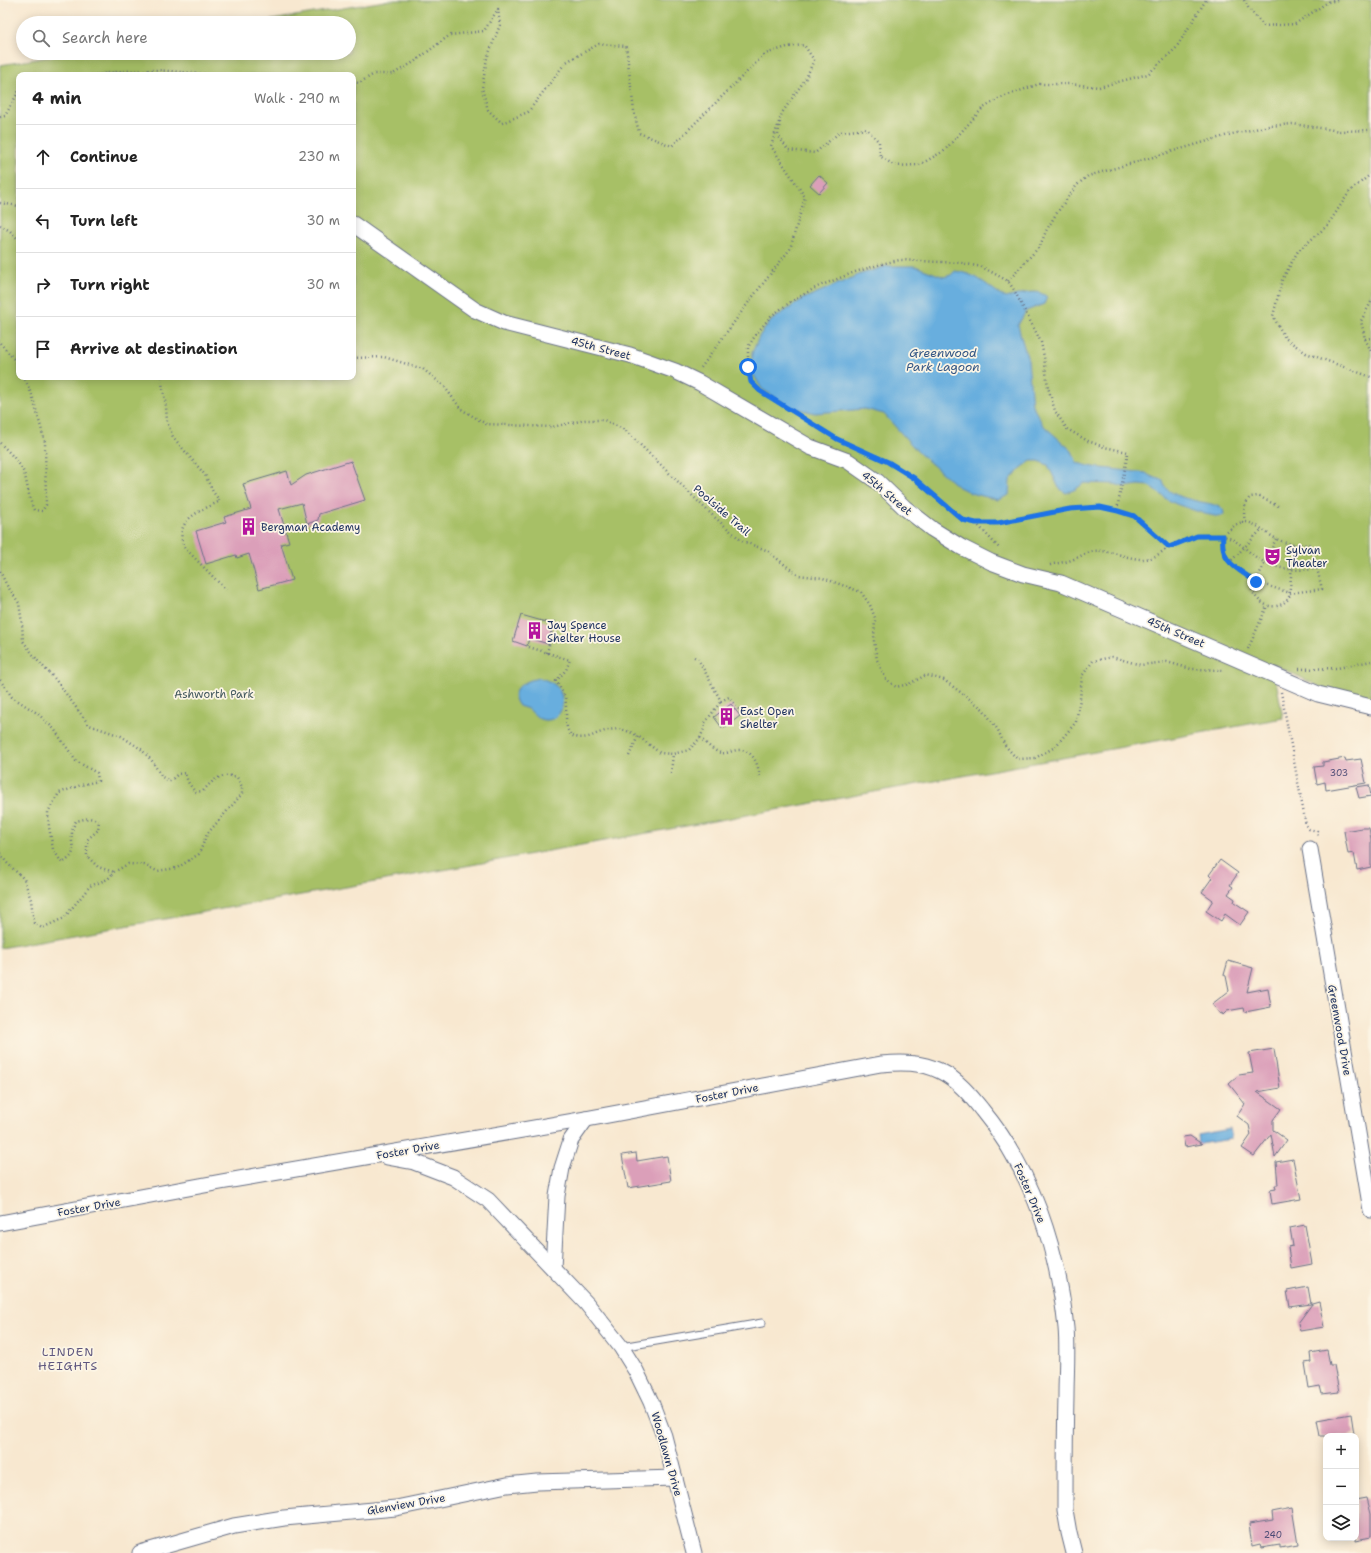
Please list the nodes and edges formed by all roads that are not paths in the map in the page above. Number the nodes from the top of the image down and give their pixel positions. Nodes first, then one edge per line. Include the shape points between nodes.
1 (356, 226) edge
2 (1371, 707) edge
3 (1314, 844) road end
4 (586, 1119) junction
5 (378, 1155) junction
6 (1371, 1210) edge
7 (0, 1223) edge
8 (553, 1268) junction
9 (762, 1323) dead end
10 (622, 1346) junction
11 (675, 1478) junction
12 (140, 1553) edge
13 (694, 1553) edge
14 (1074, 1553) edge

1 - 2 street, 45th Street via 475,310 504,323 630,356 675,371 810,448 848,461 878,482 927,525 961,547 991,562 1023,574 1061,583 1288,675 1318,694
3 - 6 street, Greenwood Drive
4 - 5 street, Foster Drive
4 - 8 street via 571,1140 562,1168 557,1196
4 - 14 street, Foster Drive via 881,1064 906,1062 924,1065 956,1082 995,1125 1011,1150 1037,1205 1051,1246 1061,1287 1066,1329 1065,1510
5 - 7 street, Foster Drive
5 - 8 street, Woodlawn Drive via 414,1162 453,1177 488,1200
8 - 10 street, Woodlawn Drive
9 - 10 lane
10 - 11 street, Woodlawn Drive via 651,1402 664,1436
11 - 12 street, Glenview Drive via 507,1485 396,1508 284,1518 234,1526
11 - 13 street, Woodlawn Drive

